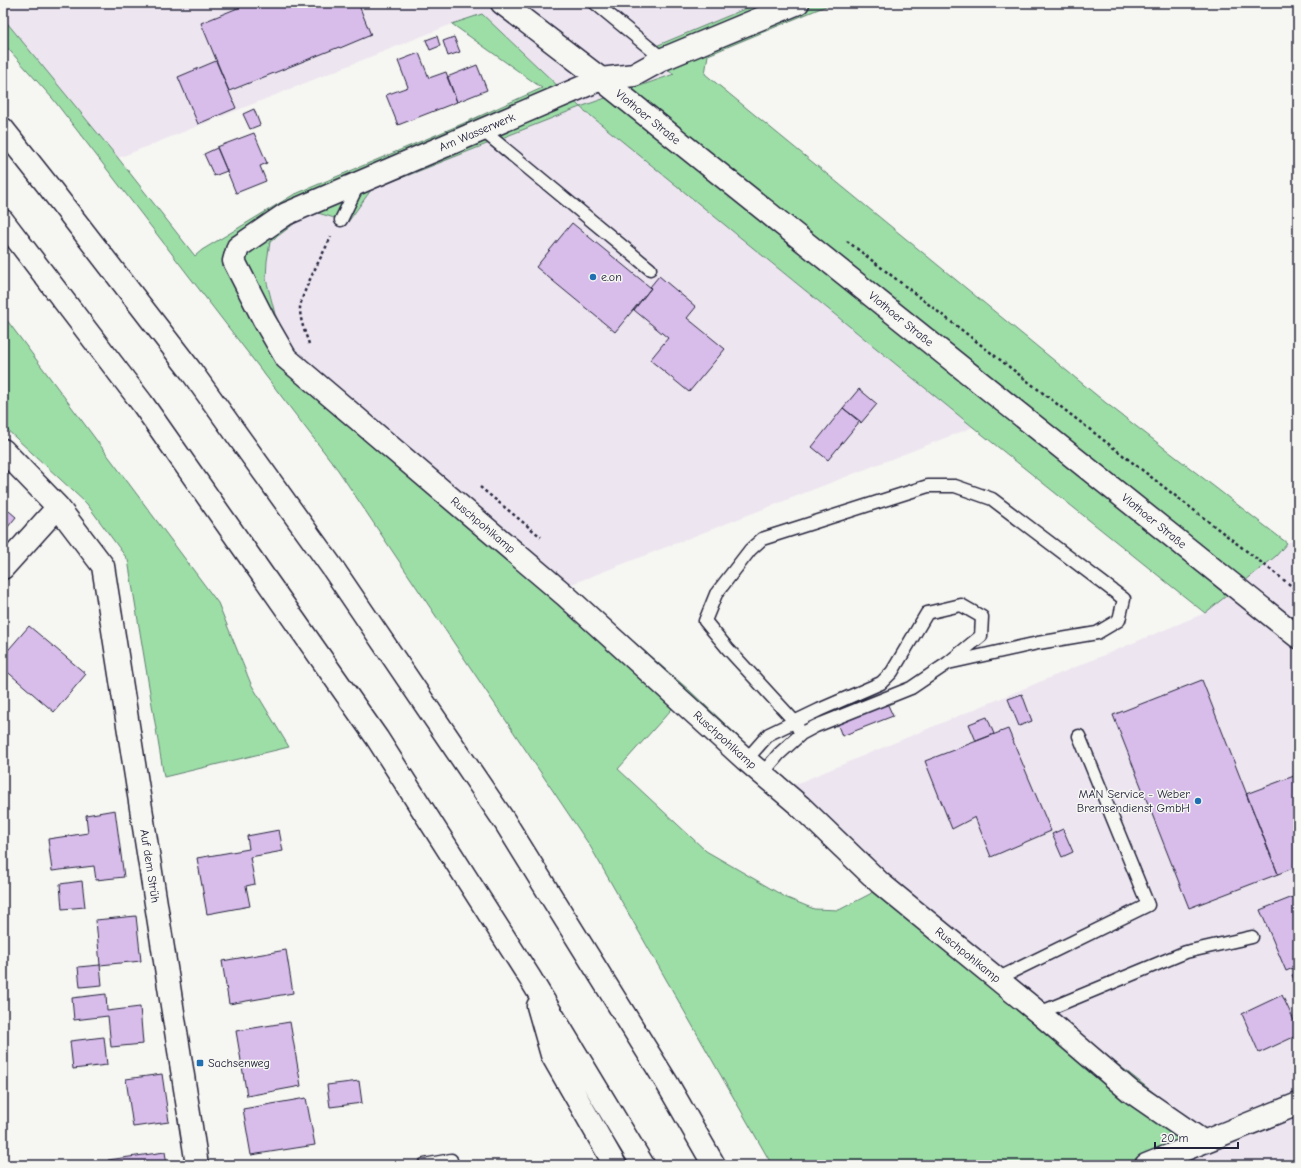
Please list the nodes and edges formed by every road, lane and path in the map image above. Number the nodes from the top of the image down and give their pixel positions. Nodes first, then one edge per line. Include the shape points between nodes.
1 (502, 3) edge
2 (595, 3) edge
3 (798, 3) edge
4 (664, 59) junction
5 (601, 79) junction
6 (3, 129) edge
7 (482, 130) junction
8 (359, 182) junction
9 (341, 220) joint
10 (3, 221) edge
11 (847, 241) dead end
12 (650, 269) dead end
13 (264, 320) joint
14 (311, 347) dead end
15 (3, 450) edge
16 (474, 482) dead end
17 (58, 506) junction
18 (541, 537) dead end
19 (3, 568) edge
20 (1298, 591) edge
21 (1298, 637) edge
22 (948, 663) junction
23 (795, 722) junction
24 (801, 734) junction
25 (1079, 736) dead end
26 (754, 767) junction
27 (1252, 937) dead end
28 (530, 978) junction
29 (997, 979) junction
30 (1039, 1013) junction
31 (1298, 1104) edge
32 (1204, 1142) junction
33 (451, 1160) dead end
34 (197, 1165) edge
35 (424, 1165) edge
36 (615, 1165) edge
37 (643, 1165) edge
38 (714, 1165) edge
39 (1146, 1165) edge

1 - 5 main road, Vlothoer Straße
2 - 4 lane
3 - 4 main road, Am Wasserwerk
4 - 5 main road, Am Wasserwerk via 634,75
5 - 7 main road, Am Wasserwerk
5 - 21 main road, Vlothoer Straße
6 - 38 main road via 192,371 332,567 505,822 667,1083
7 - 8 main road, Am Wasserwerk
7 - 12 lane
8 - 9 lane
8 - 13 main road, Am Wasserwerk via 286,214 238,247 234,260
9 - 14 path via 332,234 300,306 302,325
10 - 28 main road via 142,403 377,738
11 - 20 path
13 - 26 main road, Ruschpohlkamp via 286,358 566,596
15 - 17 main road
16 - 18 path
17 - 19 main road
17 - 34 main road, Auf dem Strüh via 103,566
22 - 23 lane via 981,636 982,617 961,605 927,613 892,672 881,683
22 - 23 lane via 1097,632 1119,620 1124,599 992,499 955,486 928,486 762,539 750,550 716,594 705,621
22 - 24 lane via 912,688
23 - 24 lane
23 - 26 lane via 769,734
24 - 26 lane via 779,754
25 - 29 lane via 1148,905
26 - 29 main road, Ruschpohlkamp via 800,806 880,883
27 - 30 lane via 1186,952
28 - 36 main road via 552,1055
28 - 37 main road
29 - 30 main road, Ruschpohlkamp
30 - 32 main road, Ruschpohlkamp via 1130,1091
31 - 32 main road
32 - 39 main road
33 - 35 lane

